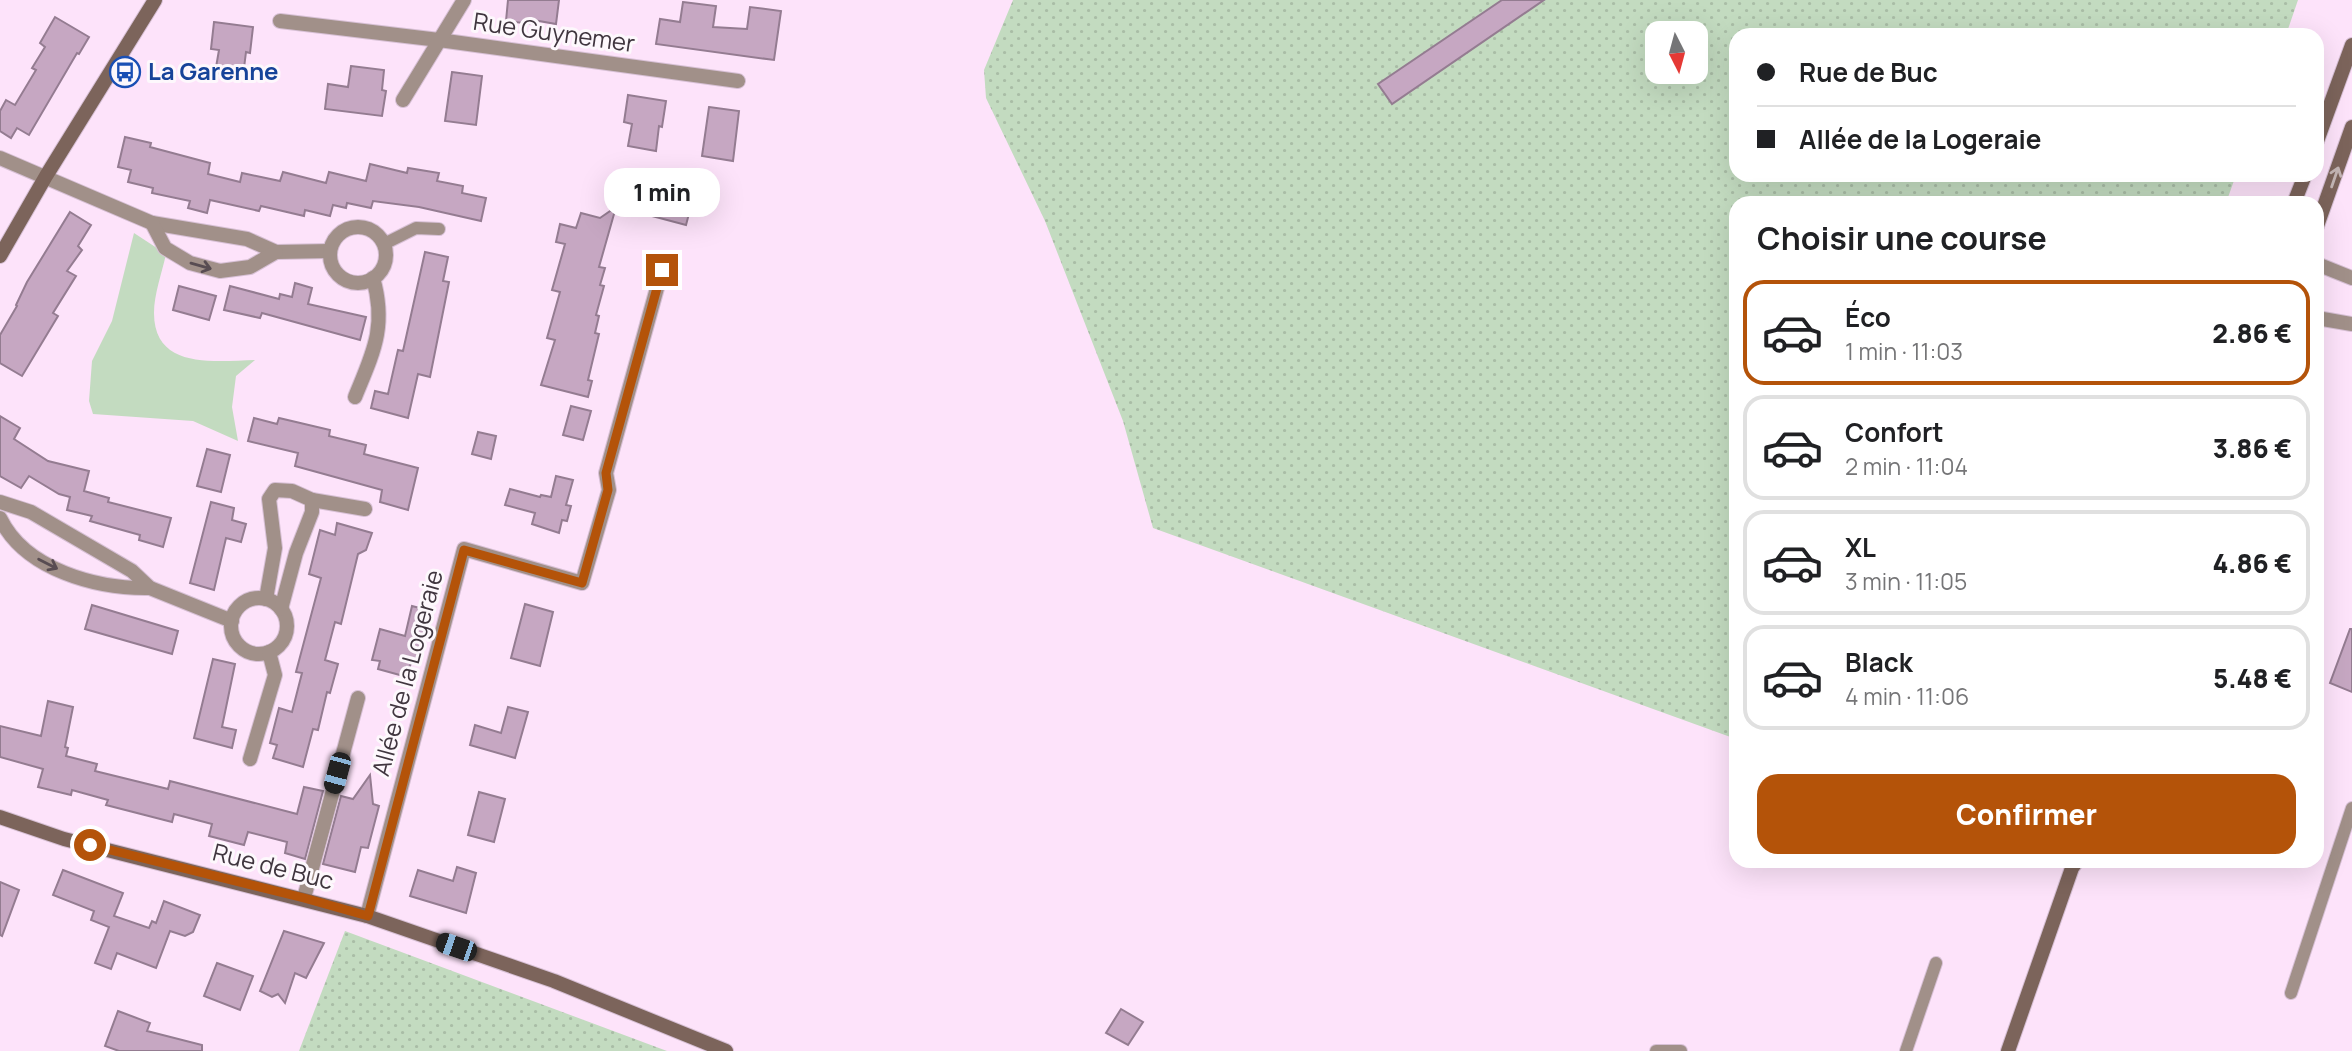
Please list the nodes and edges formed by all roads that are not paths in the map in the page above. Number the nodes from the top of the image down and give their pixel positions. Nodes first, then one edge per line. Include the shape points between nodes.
1 (155, 0) edge
2 (464, 0) edge
3 (280, 21) dead end
4 (439, 40) junction
5 (2352, 45) edge
6 (738, 81) dead end
7 (403, 100) dead end
8 (2324, 122) edge
9 (2352, 127) edge
10 (0, 158) edge
11 (46, 176) junction
12 (2324, 206) edge
13 (152, 223) junction
14 (439, 229) dead end
15 (384, 244) junction
16 (276, 251) junction
17 (330, 251) junction
18 (0, 256) edge
19 (2324, 267) edge
20 (662, 270) dead end
21 (373, 278) junction
22 (2352, 278) edge
23 (2324, 319) edge
24 (2352, 324) edge
25 (355, 397) dead end
26 (312, 500) junction
27 (0, 502) edge
28 (365, 509) dead end
29 (0, 518) edge
30 (150, 588) junction
31 (266, 598) junction
32 (281, 609) junction
33 (232, 621) junction
34 (269, 652) junction
35 (358, 698) dead end
36 (250, 759) dead end
37 (2352, 808) edge
38 (0, 817) edge
39 (2071, 868) edge
40 (304, 898) junction
41 (368, 916) junction
42 (1936, 963) dead end
43 (2291, 993) dead end
44 (726, 1051) edge
45 (1656, 1051) edge
46 (1681, 1051) edge
47 (1906, 1051) edge
48 (2008, 1051) edge

1 - 11 street
2 - 4 street
3 - 4 street, Rue Guynemer
4 - 6 street, Rue Guynemer
4 - 7 street
5 - 8 street
12 -> 9 street
10 - 11 street
11 - 13 street
11 - 18 street
13 - 16 street via 247,239
13 -> 16 street via 165,248 190,263 220,271 250,267
14 - 15 lane via 416,228
15 - 17 street via 372,230 355,226 338,234
15 - 21 street via 385,263
16 - 17 street
17 - 21 street via 334,268 347,280
19 - 22 street
20 - 41 street, Allée de la Logeraie via 606,473 608,490 582,583 464,550
21 - 25 street via 379,298 377,344
23 - 24 street
26 - 28 street
26 - 31 street via 275,490 269,499 275,548
26 - 32 street
27 - 30 street via 31,512 132,571
29 -> 30 street via 35,558 80,580 122,589
30 - 33 street
31 - 32 street
31 - 33 street via 240,605
32 - 34 street via 286,633
33 - 34 street via 234,638 245,650
34 - 36 street via 275,675
35 - 40 street
37 - 43 lane
38 - 40 street, Rue de Buc via 64,839
39 - 48 street
40 - 41 street, Rue de Buc
41 - 44 street, Rue de Buc via 554,981
42 - 47 lane
45 - 46 lane

